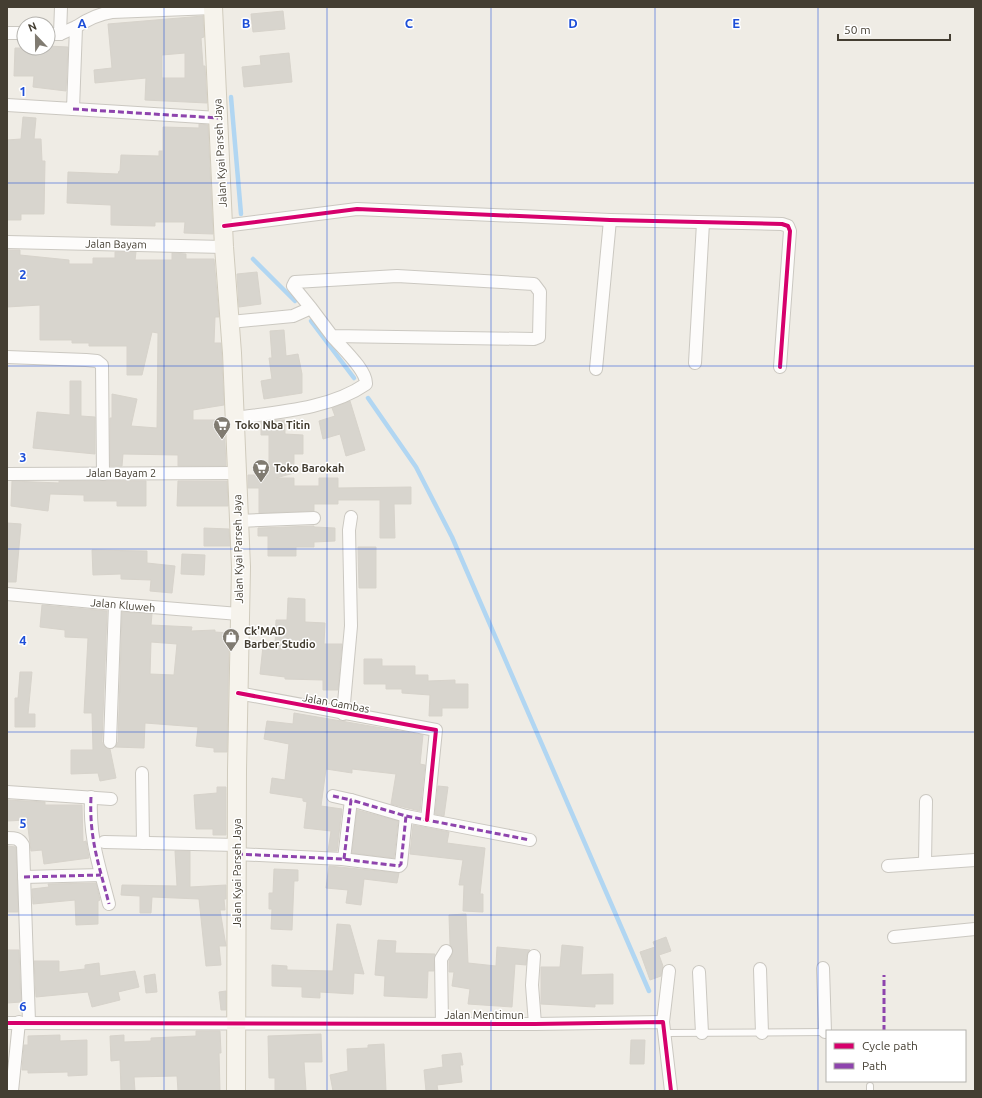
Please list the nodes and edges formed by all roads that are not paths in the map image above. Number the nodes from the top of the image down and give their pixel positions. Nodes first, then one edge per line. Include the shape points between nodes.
1 (62, 7) edge
2 (213, 7) edge
3 (126, 9) edge
4 (56, 27) edge
5 (76, 27) junction
6 (56, 33) edge
7 (7, 105) edge
8 (73, 109) junction
9 (218, 118) junction
10 (610, 220) junction
11 (703, 223) junction
12 (224, 226) junction
13 (7, 242) edge
14 (224, 247) junction
15 (311, 308) junction
16 (230, 322) junction
17 (332, 336) junction
18 (7, 357) edge
19 (695, 363) dead end
20 (780, 367) dead end
21 (596, 369) dead end
22 (235, 418) junction
23 (236, 473) junction
24 (7, 474) edge
25 (103, 474) junction
26 (351, 516) dead end
27 (314, 518) dead end
28 (238, 521) junction
29 (7, 594) edge
30 (115, 604) junction
31 (239, 614) junction
32 (238, 693) junction
33 (343, 714) junction
34 (110, 742) dead end
35 (142, 773) dead end
36 (7, 792) edge
37 (333, 796) dead end
38 (91, 797) junction
39 (111, 799) dead end
40 (351, 800) junction
41 (926, 801) dead end
42 (406, 816) junction
43 (427, 820) junction
44 (7, 838) edge
45 (530, 840) dead end
46 (104, 842) dead end
47 (143, 843) junction
48 (237, 849) junction
49 (344, 860) junction
50 (975, 860) edge
51 (925, 864) junction
52 (888, 866) dead end
53 (101, 875) junction
54 (24, 877) junction
55 (109, 904) dead end
56 (975, 929) edge
57 (894, 936) dead end
58 (446, 951) dead end
59 (534, 956) dead end
60 (823, 968) dead end
61 (760, 969) dead end
62 (669, 972) dead end
63 (699, 972) dead end
64 (18, 1022) edge
65 (236, 1022) junction
66 (442, 1023) junction
67 (535, 1024) junction
68 (664, 1028) junction
69 (826, 1032) edge
70 (702, 1033) junction
71 (762, 1033) junction
72 (12, 1091) edge
73 (236, 1091) edge
74 (671, 1091) edge

1 - 4 street
2 - 3 street
2 - 9 main road, Jalan Kyai Parseh Jaya
3 - 5 street via 100,14
5 - 6 street
5 - 8 street
7 - 8 street
8 - 9 street
9 - 12 main road, Jalan Kyai Parseh Jaya
10 - 11 street
10 - 12 street via 357,210
10 - 21 street
11 - 19 street
11 - 20 street via 788,226 790,231
12 - 14 main road, Jalan Kyai Parseh Jaya
13 - 14 street, Jalan Bayam
14 - 16 main road, Jalan Kyai Parseh Jaya
15 - 16 street via 293,316
15 - 17 street
15 - 17 street via 293,286 295,282 396,276 534,284 540,292 539,337 534,339
16 - 22 main road, Jalan Kyai Parseh Jaya
17 - 22 street via 360,369 366,384 355,392 316,405
18 - 25 street via 86,360 97,361 102,365
22 - 23 main road, Jalan Kyai Parseh Jaya
23 - 25 street, Jalan Bayam 2
23 - 28 main road, Jalan Kyai Parseh Jaya
24 - 25 street, Jalan Bayam 2
26 - 33 street via 351,626
27 - 28 street
28 - 31 main road, Jalan Kyai Parseh Jaya via 241,567
29 - 30 street, Jalan Kluweh
30 - 31 street, Jalan Kluweh
30 - 34 street
31 - 32 main road, Jalan Kyai Parseh Jaya
32 - 33 street, Jalan Gambas
32 - 48 main road, Jalan Kyai Parseh Jaya
33 - 43 street, Jalan Gambas via 432,729 437,732
35 - 47 street
36 - 38 street
37 - 40 street
38 - 39 street
38 - 53 street via 92,836 95,858
40 - 42 street
40 - 49 street
41 - 51 street
42 - 43 street
42 - 49 street via 400,866
43 - 45 street
44 - 54 street via 21,840
46 - 47 street
47 - 48 street
48 - 49 street
48 - 65 main road, Jalan Kyai Parseh Jaya
50 - 51 street
51 - 52 street
53 - 54 street
53 - 55 street
54 - 64 street
56 - 57 street
58 - 66 street via 441,959
59 - 67 street via 532,984
60 - 69 street
61 - 71 street
62 - 68 street
63 - 70 street
64 - 65 street, Jalan Mentimun
64 - 72 street
65 - 66 street, Jalan Mentimun
65 - 73 main road, Jalan Kyai Parseh Jaya
66 - 67 street, Jalan Mentimun
67 - 68 street, Jalan Mentimun
68 - 70 lane
68 - 74 street
69 - 71 lane
70 - 71 lane

